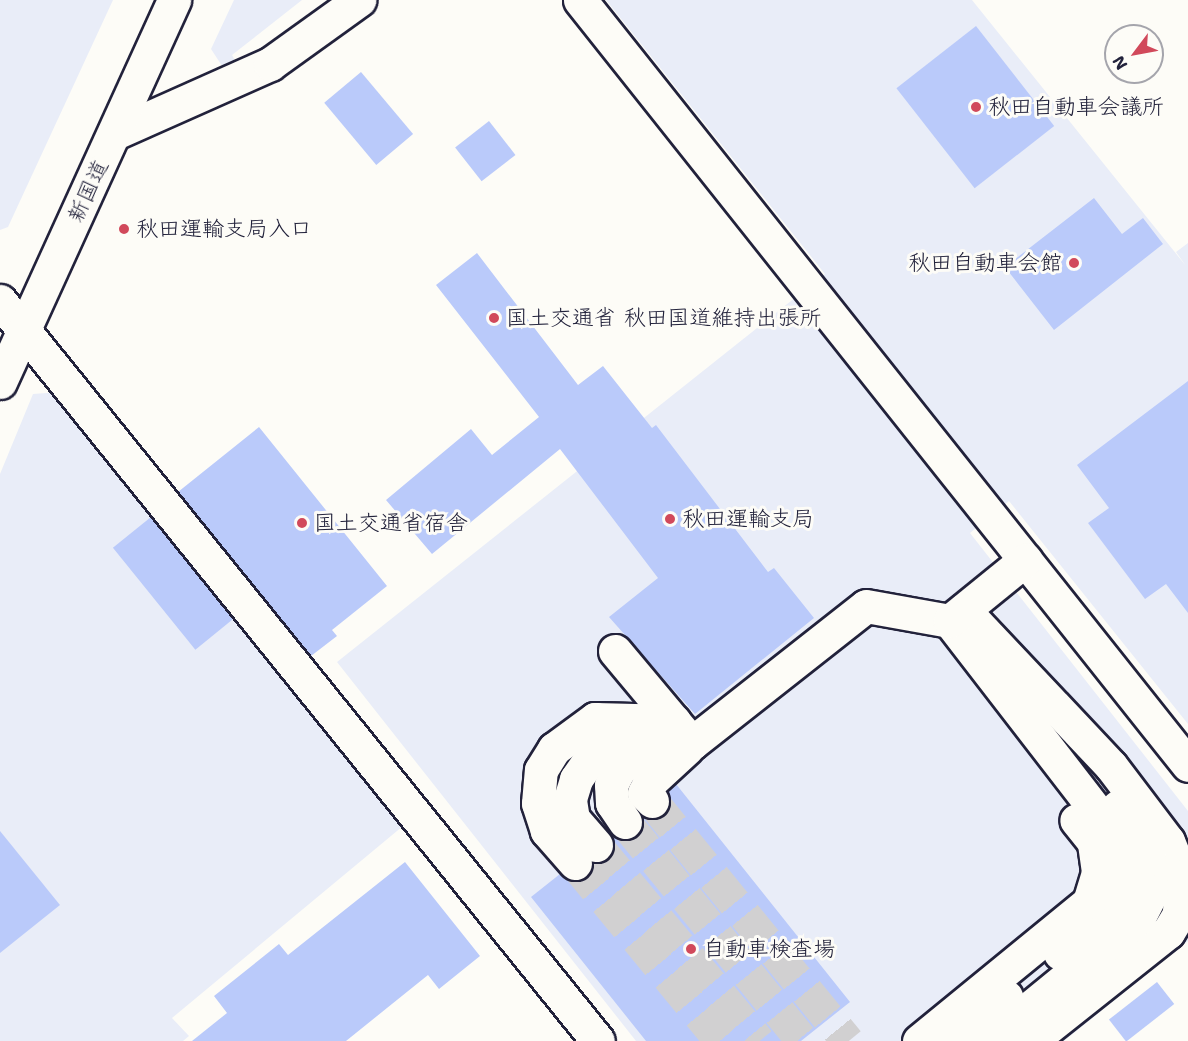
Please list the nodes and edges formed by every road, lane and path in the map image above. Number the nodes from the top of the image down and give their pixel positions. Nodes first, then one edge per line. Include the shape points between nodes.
1 (174, 0) edge
2 (359, 0) edge
3 (580, 0) edge
4 (115, 133) junction
5 (0, 301) edge
6 (23, 332) junction
7 (0, 382) edge
8 (1025, 560) junction
9 (957, 615) junction
10 (615, 651) dead end
11 (683, 732) junction
12 (1188, 765) edge
13 (652, 801) tunnel mouth
14 (625, 822) tunnel mouth
15 (586, 854) tunnel mouth
16 (598, 1041) edge
17 (919, 1041) edge
18 (952, 1041) edge
19 (989, 1041) edge
20 (1030, 1041) edge

1 - 4 street, 新国道
2 - 4 street via 270,64
3 - 8 street
4 - 6 street, 新国道
5 - 6 street
6 - 7 street, 新国道
6 - 16 street
8 - 9 street
8 - 12 street
9 - 11 street via 866,606
9 - 17 street via 1061,803 1094,842 1098,872 1089,902 1061,930
9 - 18 street via 1114,835 1122,865 1119,899 1094,926
9 - 19 street via 1134,828 1149,859 1150,882 1138,919
9 - 20 street via 1111,766 1168,841 1182,876 1179,914 1168,932
10 - 11 street
11 - 13 street via 644,793
11 - 14 street via 619,769 611,784 612,803
11 - 15 street via 595,719 554,749 541,770 538,803 547,831

